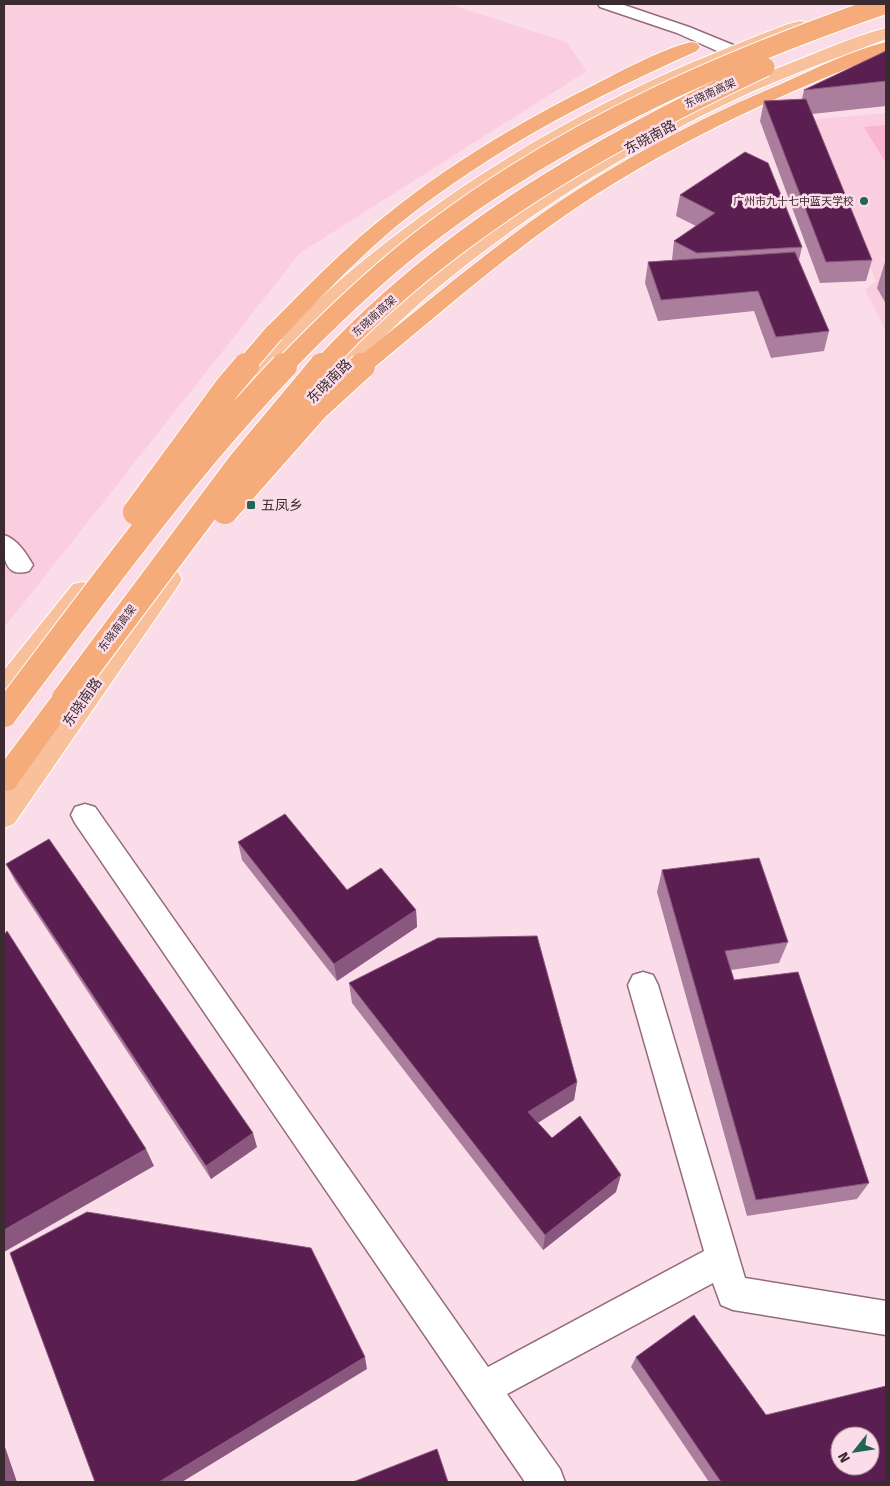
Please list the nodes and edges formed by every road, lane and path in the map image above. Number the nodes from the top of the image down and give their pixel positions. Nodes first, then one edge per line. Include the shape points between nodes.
1 (606, 4) edge
2 (862, 4) edge
3 (886, 4) edge
4 (886, 22) edge
5 (883, 44) edge
6 (691, 47) dead end
7 (732, 51) junction
8 (4, 544) edge
9 (21, 565) dead end
10 (4, 688) edge
11 (4, 692) edge
12 (64, 698) junction
13 (4, 714) edge
14 (4, 781) edge
15 (85, 815) dead end
16 (4, 816) edge
17 (644, 985) dead end
18 (723, 1259) junction
19 (886, 1318) edge
20 (482, 1388) junction
21 (547, 1482) edge

1 - 7 street
2 - 7 main road
3 - 13 highway, 东晓南高架, bridge via 719,66 599,125 482,195 404,253 340,308 245,408 146,527
4 - 12 highway, 东晓南高架, bridge via 767,66 646,124 574,163 508,206 446,253 354,333 298,392 252,448
5 - 12 highway, bridge via 775,91 648,156 590,190 496,258 362,366 316,408
5 - 16 main road, 东晓南路 via 769,78 725,97 617,154 519,217 420,293 312,397 265,451 160,592
6 - 11 highway, bridge via 585,96 492,148 391,221 333,273 274,333 233,381
7 - 10 main road via 594,115 523,154 405,234 297,333 225,413
8 - 9 street
12 - 14 highway, 东晓南高架
15 - 20 street
17 - 18 street
18 - 19 street via 733,1293
18 - 20 street
20 - 21 street

